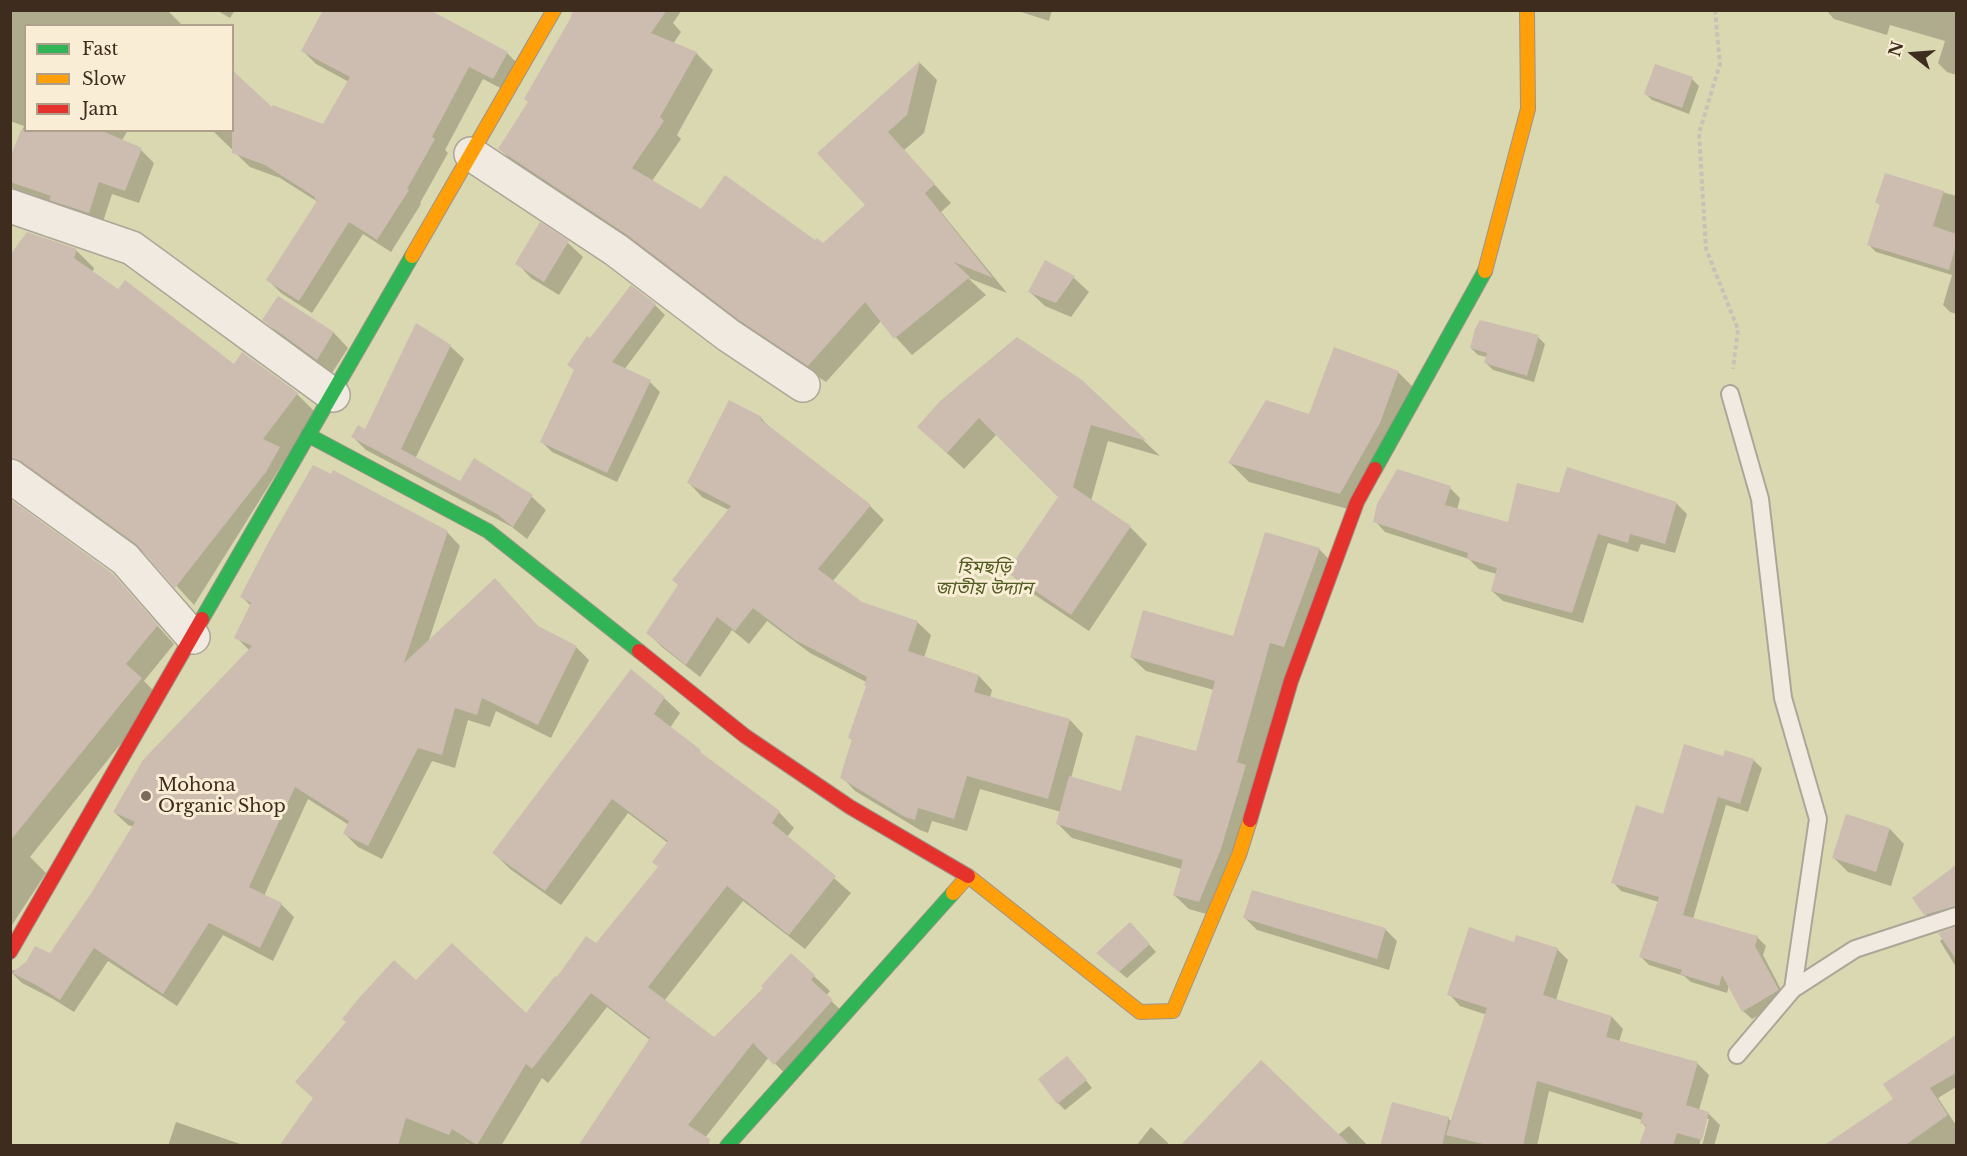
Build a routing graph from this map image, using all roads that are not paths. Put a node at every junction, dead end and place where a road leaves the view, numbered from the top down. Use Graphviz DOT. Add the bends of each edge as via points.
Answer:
graph roads {
  1 [pos="554,10"];
  2 [pos="1527,10"];
  3 [pos="471,154"];
  4 [pos="10,206"];
  5 [pos="803,385"];
  6 [pos="1730,394"];
  7 [pos="333,395"];
  8 [pos="308,435"];
  9 [pos="10,476"];
  10 [pos="193,637"];
  11 [pos="968,876"];
  12 [pos="1956,916"];
  13 [pos="10,952"];
  14 [pos="1793,989"];
  15 [pos="1737,1055"];
  16 [pos="727,1146"];
  1 -- 3 [label="street"];
  2 -- 11 [label="street" via="1528,109 1483,278 1357,502 1290,681 1239,855 1173,1011 1140,1012"];
  3 -- 5 [label="street" via="616,250 728,335"];
  3 -- 7 [label="street"];
  4 -- 7 [label="street" via="132,248"];
  6 -- 14 [label="lane" via="1760,499 1783,698 1818,819"];
  7 -- 8 [label="street"];
  8 -- 10 [label="street"];
  8 -- 11 [label="street" via="488,531 745,736 850,807"];
  9 -- 10 [label="street" via="125,559"];
  10 -- 13 [label="street"];
  11 -- 16 [label="street"];
  12 -- 14 [label="lane" via="1855,949"];
  14 -- 15 [label="lane"];
}
